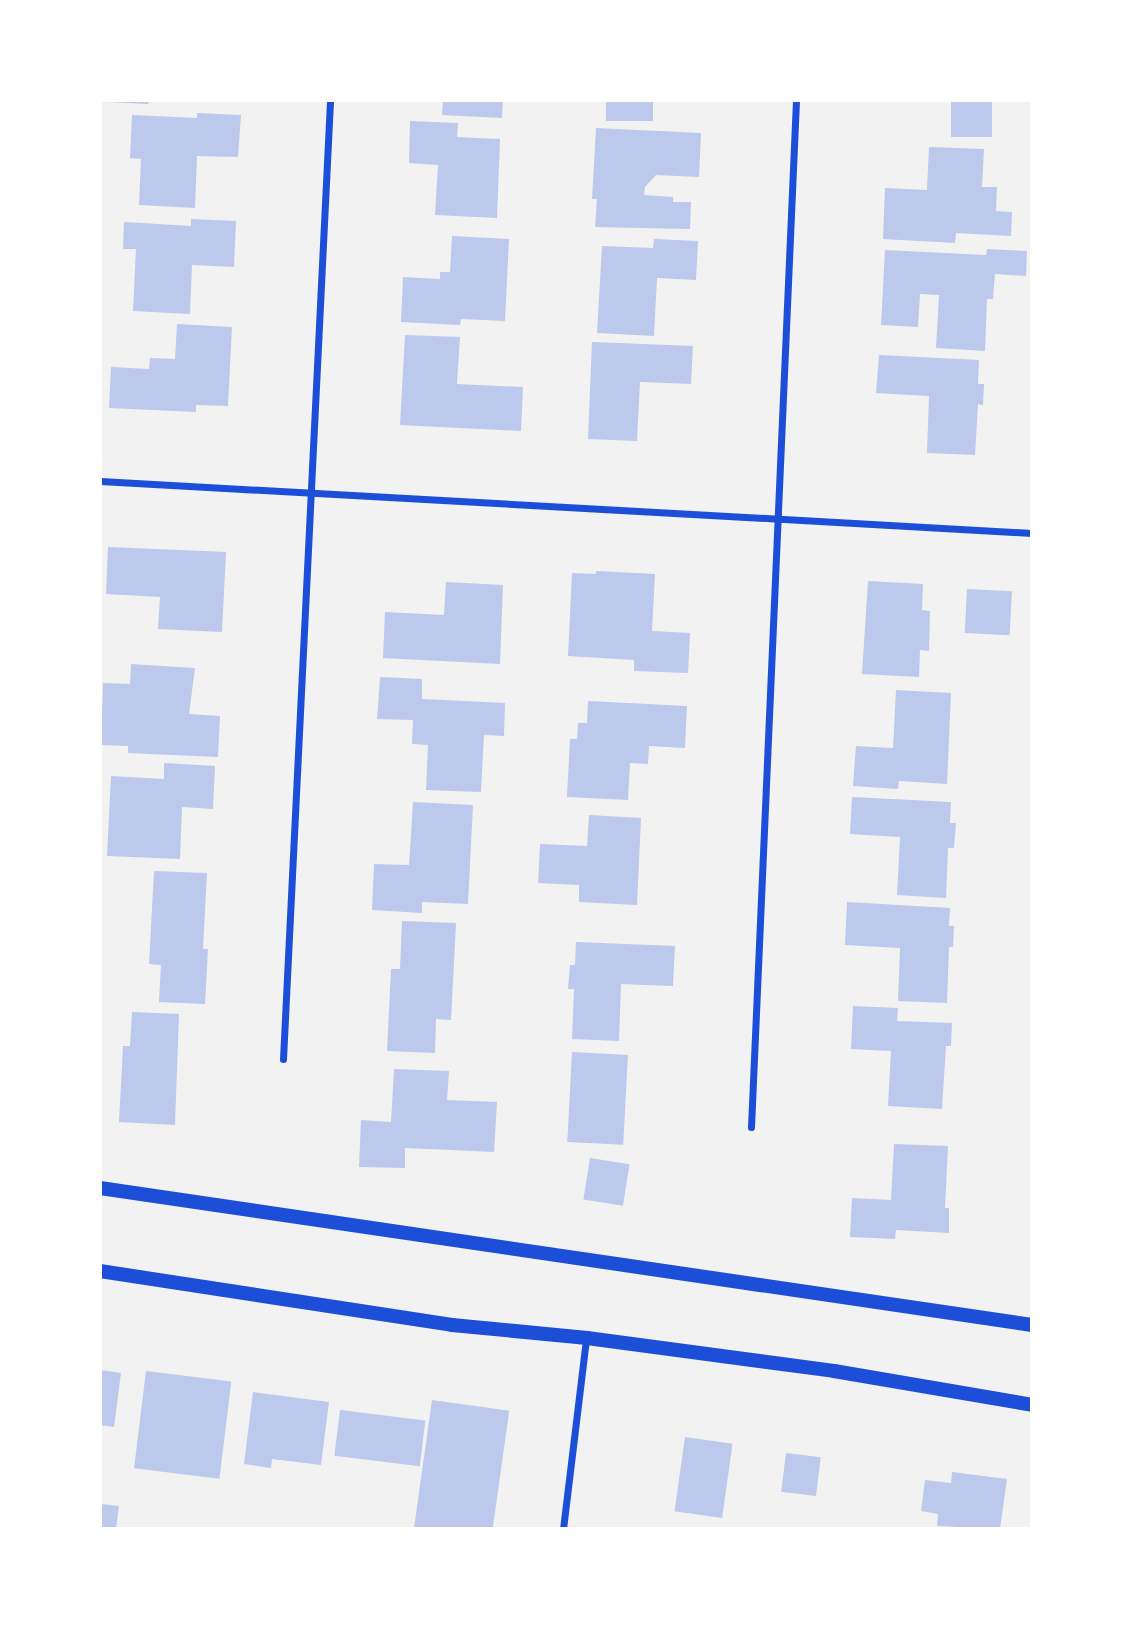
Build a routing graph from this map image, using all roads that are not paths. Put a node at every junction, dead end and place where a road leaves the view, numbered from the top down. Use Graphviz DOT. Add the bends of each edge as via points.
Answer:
graph roads {
  1 [pos="330,100"];
  2 [pos="796,100"];
  3 [pos="100,481"];
  4 [pos="311,493"];
  5 [pos="776,519"];
  6 [pos="1032,533"];
  7 [pos="283,1059"];
  8 [pos="751,1127"];
  9 [pos="100,1188"];
  10 [pos="100,1271"];
  11 [pos="1032,1325"];
  12 [pos="587,1338"];
  13 [pos="1032,1405"];
  14 [pos="563,1529"];
  1 -- 4 [label="street"];
  2 -- 5 [label="street"];
  3 -- 4 [label="street"];
  4 -- 5 [label="street"];
  4 -- 7 [label="street"];
  5 -- 6 [label="street"];
  5 -- 8 [label="street"];
  9 -- 11 [label="main road"];
  10 -- 12 [label="main road" via="452,1325"];
  12 -- 13 [label="main road" via="834,1371"];
  12 -- 14 [label="street"];
}
